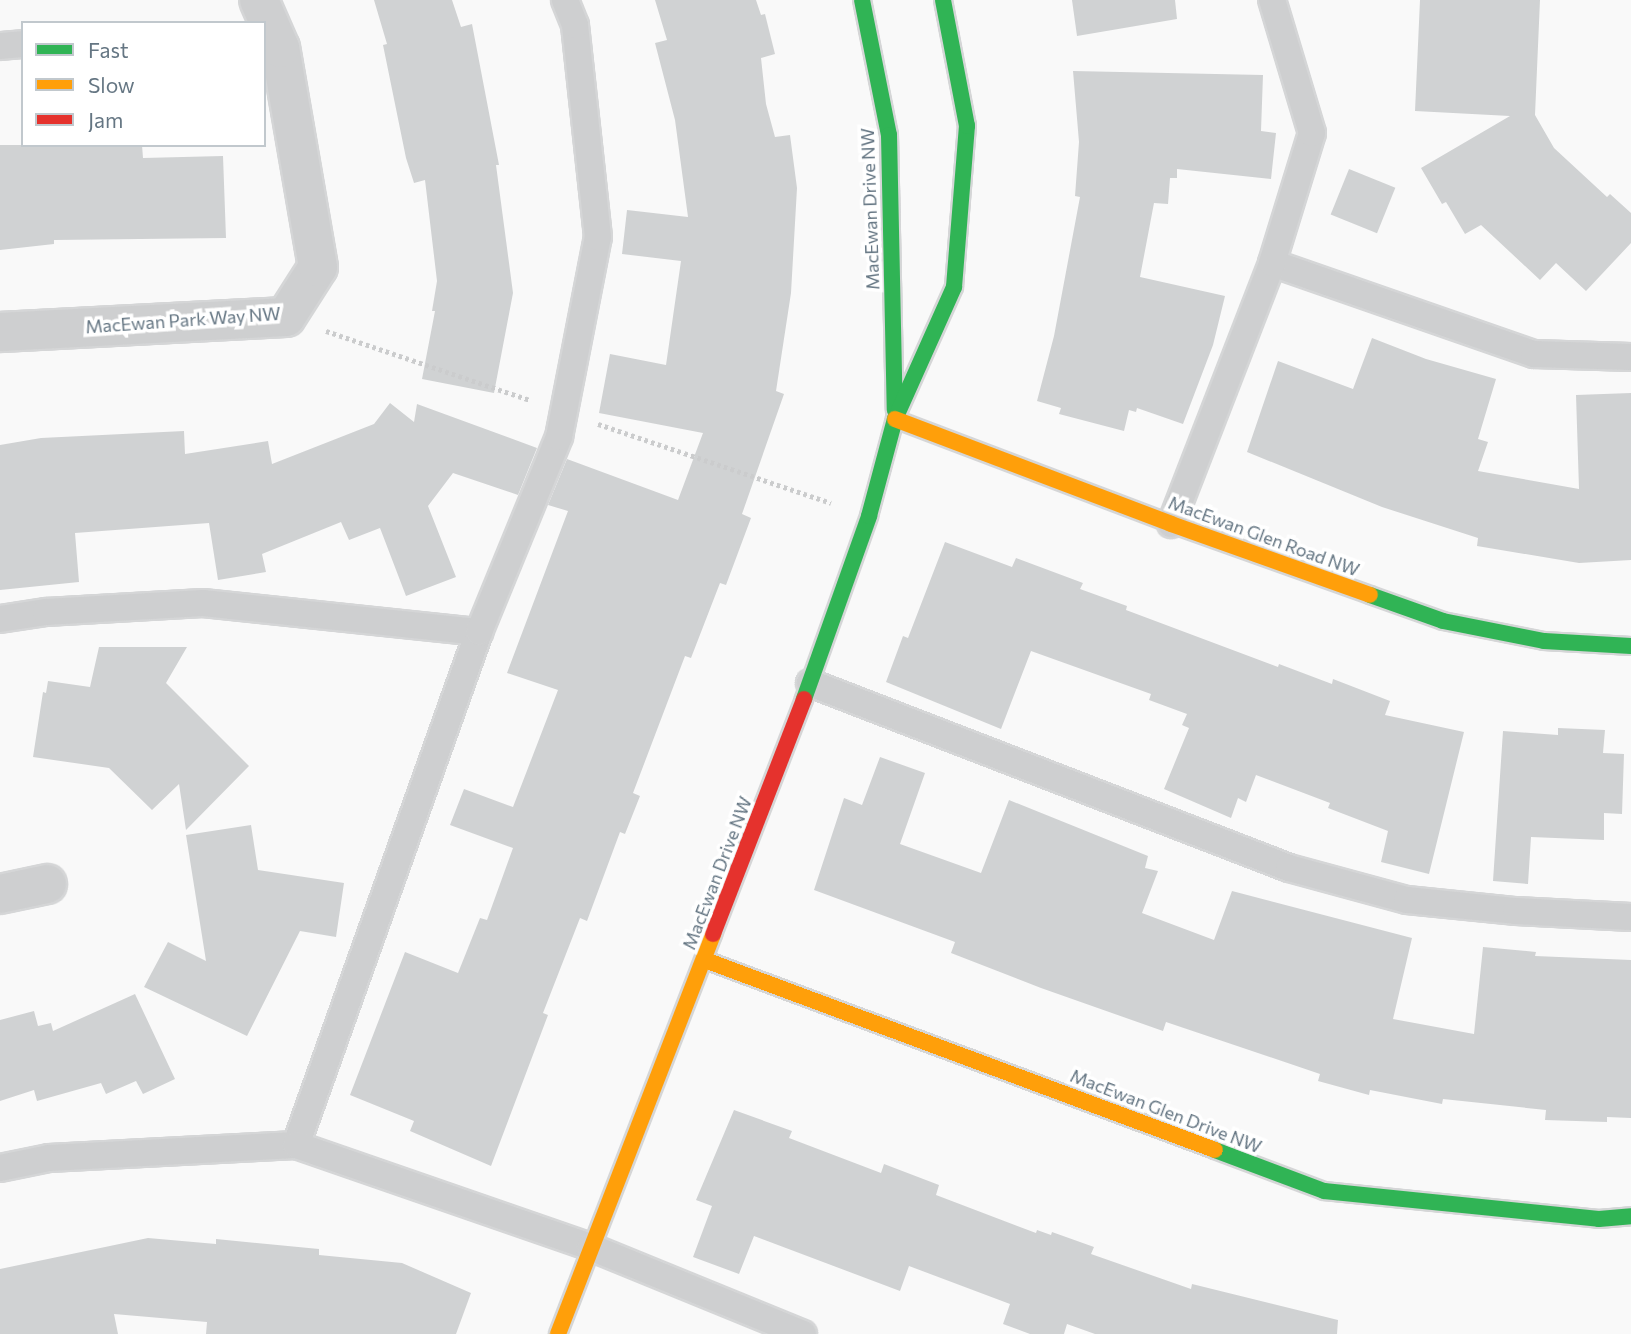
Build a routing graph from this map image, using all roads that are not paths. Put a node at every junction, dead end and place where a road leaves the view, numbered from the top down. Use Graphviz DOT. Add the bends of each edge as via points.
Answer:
graph roads {
  1 [pos="259,0"];
  2 [pos="565,0"];
  3 [pos="862,0"];
  4 [pos="943,0"];
  5 [pos="1272,0"];
  6 [pos="265,21"];
  7 [pos="266,25"];
  8 [pos="21,44"];
  9 [pos="0,46"];
  10 [pos="272,47"];
  11 [pos="1272,263"];
  12 [pos="0,332"];
  13 [pos="1631,357"];
  14 [pos="895,419"];
  15 [pos="1171,524"];
  16 [pos="0,619"];
  17 [pos="479,632"];
  18 [pos="1631,646"];
  19 [pos="810,683"];
  20 [pos="47,884"];
  21 [pos="0,894"];
  22 [pos="1631,917"];
  23 [pos="705,960"];
  24 [pos="296,1145"];
  25 [pos="0,1168"];
  26 [pos="1631,1216"];
  27 [pos="590,1247"];
  28 [pos="558,1334"];
  29 [pos="803,1334"];
  1 -- 6 [label="street, MacEwan Park Way NW"];
  2 -- 17 [label="lane" via="575,25 598,237 559,437"];
  3 -- 14 [label="street, MacEwan Drive NW" via="889,135"];
  4 -- 14 [label="street, MacEwan Drive NW" via="967,126 954,287"];
  5 -- 11 [label="lane" via="1312,133"];
  7 -- 10 [label="street, MacEwan Park Way NW"];
  8 -- 9 [label="lane"];
  10 -- 12 [label="street, MacEwan Park Way NW" via="318,267 286,317"];
  11 -- 13 [label="lane" via="1534,354"];
  11 -- 15 [label="lane"];
  14 -- 15 [label="street, MacEwan Glen Road NW"];
  14 -- 19 [label="street, MacEwan Drive NW" via="869,516"];
  15 -- 18 [label="street, MacEwan Glen Road NW" via="1443,621 1544,642"];
  16 -- 17 [label="lane" via="203,603"];
  17 -- 24 [label="lane"];
  19 -- 22 [label="lane" via="1289,868 1407,900"];
  19 -- 23 [label="street, MacEwan Drive NW"];
  20 -- 21 [label="street"];
  23 -- 26 [label="street, MacEwan Glen Drive NW" via="1324,1191 1599,1219"];
  23 -- 27 [label="street, MacEwan Drive NW"];
  24 -- 25 [label="lane" via="49,1158"];
  24 -- 27 [label="lane"];
  27 -- 28 [label="street, MacEwan Drive NW"];
  27 -- 29 [label="lane"];
}
